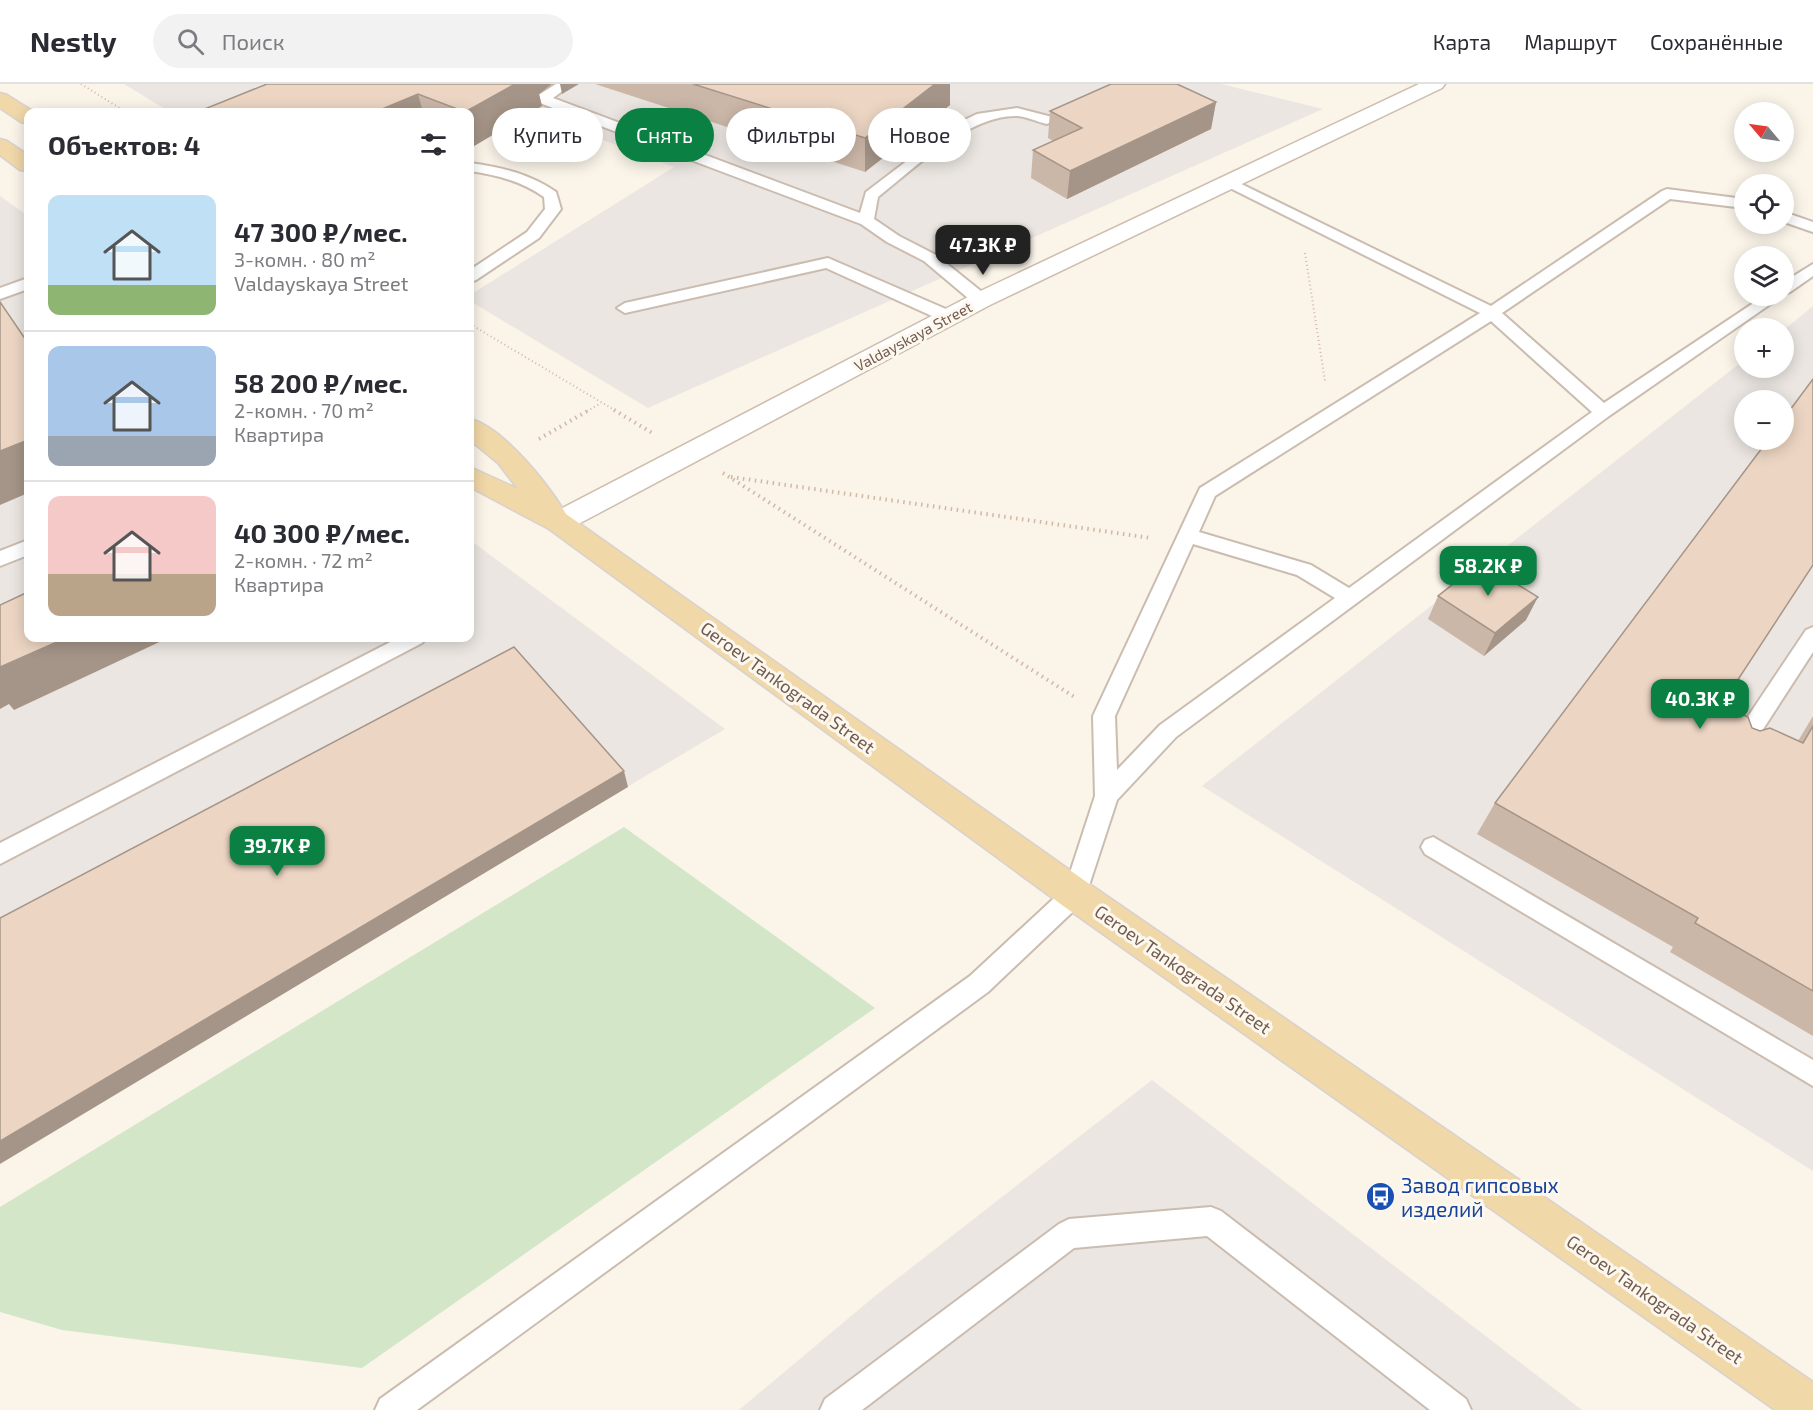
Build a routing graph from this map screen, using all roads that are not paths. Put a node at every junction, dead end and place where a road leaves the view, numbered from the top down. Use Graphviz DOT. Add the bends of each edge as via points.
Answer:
graph roads {
  1 [pos="565,84"];
  2 [pos="1435,84"];
  3 [pos="0,99"];
  4 [pos="24,115"];
  5 [pos="1047,120"];
  6 [pos="0,145"];
  7 [pos="24,162"];
  8 [pos="474,167"];
  9 [pos="1227,181"];
  10 [pos="1734,202"];
  11 [pos="1794,220"];
  12 [pos="866,221"];
  13 [pos="1813,227"];
  14 [pos="1813,269"];
  15 [pos="474,274"];
  16 [pos="1794,282"];
  17 [pos="24,285"];
  18 [pos="0,294"];
  19 [pos="981,300"];
  20 [pos="1759,306"];
  21 [pos="625,308"];
  22 [pos="1492,313"];
  23 [pos="949,317"];
  24 [pos="1604,412"];
  25 [pos="474,430"];
  26 [pos="474,478"];
  27 [pos="559,522"];
  28 [pos="1186,539"];
  29 [pos="24,549"];
  30 [pos="0,559"];
  31 [pos="1348,597"];
  32 [pos="1813,635"];
  33 [pos="407,642"];
  34 [pos="1737,751"];
  35 [pos="1107,796"];
  36 [pos="1433,848"];
  37 [pos="0,854"];
  38 [pos="1075,894"];
  39 [pos="1813,1074"];
  40 [pos="1813,1409"];
  41 [pos="391,1410"];
  42 [pos="836,1410"];
  43 [pos="1455,1410"];
  1 -- 12 [label="lane" via="542,99"];
  2 -- 9 [label="street, Valdayskaya Street"];
  3 -- 4 [label="main road"];
  5 -- 12 [label="lane" via="1017,112 982,117 959,128 871,195"];
  6 -- 7 [label="main road"];
  8 -- 15 [label="lane" via="505,171 534,182 551,195 553,209 533,235"];
  9 -- 19 [label="street, Valdayskaya Street"];
  9 -- 22 [label="lane"];
  10 -- 22 [label="lane" via="1667,194"];
  11 -- 13 [label="lane"];
  12 -- 19 [label="lane" via="930,258"];
  14 -- 16 [label="lane"];
  17 -- 18 [label="lane"];
  19 -- 23 [label="street, Valdayskaya Street"];
  20 -- 24 [label="lane"];
  21 -- 23 [label="lane" via="828,262"];
  22 -- 24 [label="lane"];
  22 -- 28 [label="lane" via="1207,492"];
  23 -- 27 [label="street, Valdayskaya Street"];
  24 -- 31 [label="lane"];
  25 -- 27 [label="main road, Geroev Tankograda Street" via="508,457"];
  26 -- 27 [label="main road, Geroev Tankograda Street"];
  27 -- 38 [label="main road, Geroev Tankograda Street"];
  28 -- 31 [label="lane" via="1304,570"];
  28 -- 35 [label="lane" via="1104,716"];
  29 -- 30 [label="lane"];
  31 -- 35 [label="lane" via="1168,731"];
  32 -- 34 [label="lane"];
  33 -- 37 [label="lane"];
  35 -- 38 [label="lane"];
  36 -- 39 [label="lane"];
  38 -- 40 [label="main road, Geroev Tankograda Street"];
  38 -- 41 [label="lane" via="979,984"];
  42 -- 43 [label="lane" via="1069,1233 1211,1221"];
}
